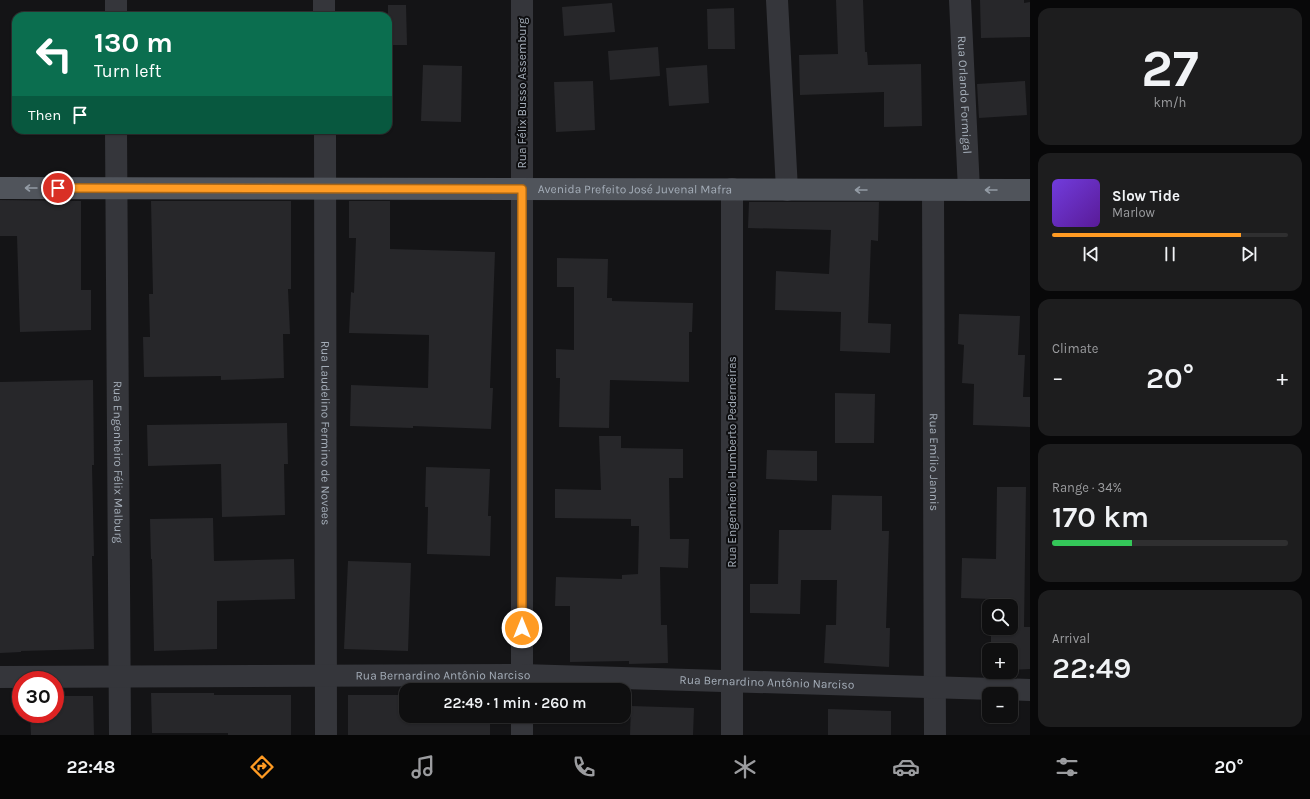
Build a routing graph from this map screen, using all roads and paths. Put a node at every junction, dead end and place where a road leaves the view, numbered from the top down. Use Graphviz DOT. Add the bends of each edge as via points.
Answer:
graph roads {
  1 [pos="116,0"];
  2 [pos="324,0"];
  3 [pos="522,0"];
  4 [pos="777,0"];
  5 [pos="960,0"];
  6 [pos="116,12"];
  7 [pos="324,12"];
  8 [pos="116,134"];
  9 [pos="325,134"];
  10 [pos="0,188"];
  11 [pos="117,188"];
  12 [pos="325,188"];
  13 [pos="522,189"];
  14 [pos="732,189"];
  15 [pos="787,190"];
  16 [pos="933,190"];
  17 [pos="969,190"];
  18 [pos="1030,190"];
  19 [pos="120,676"];
  20 [pos="326,676"];
  21 [pos="0,677"];
  22 [pos="732,681"];
  23 [pos="522,683"];
  24 [pos="935,687"];
  25 [pos="1030,690"];
  26 [pos="522,723"];
  27 [pos="120,735"];
  28 [pos="326,735"];
  29 [pos="522,735"];
  30 [pos="732,735"];
  31 [pos="935,735"];
  1 -- 6 [label="street"];
  2 -- 7 [label="street"];
  3 -- 13 [label="street, Rua Félix Busso Assemburg"];
  4 -- 15 [label="street"];
  5 -- 17 [label="street, Rua Orlando Formigal"];
  8 -- 11 [label="street, Rua Engenheiro Félix Malburg"];
  9 -- 12 [label="street, Rua Laudelino Fermino de Novaes"];
  11 -- 10 [label="main road, Avenida Prefeito José Juvenal Mafra, one-way"];
  11 -- 12 [label="main road, Avenida Prefeito José Juvenal Mafra"];
  11 -- 19 [label="street, Rua Engenheiro Félix Malburg"];
  12 -- 13 [label="main road, Avenida Prefeito José Juvenal Mafra"];
  12 -- 20 [label="street, Rua Laudelino Fermino de Novaes"];
  13 -- 14 [label="main road, Avenida Prefeito José Juvenal Mafra"];
  13 -- 23 [label="street, Rua Félix Busso Assemburg"];
  14 -- 15 [label="main road, Avenida Prefeito José Juvenal Mafra"];
  14 -- 22 [label="street, Rua Engenheiro Humberto Pederneiras"];
  16 -- 15 [label="main road, Avenida Prefeito José Juvenal Mafra, one-way"];
  16 -- 17 [label="main road, Avenida Prefeito José Juvenal Mafra"];
  16 -- 24 [label="street, Rua Emílio Jannis"];
  18 -- 17 [label="main road, Avenida Prefeito José Juvenal Mafra, one-way"];
  19 -- 20 [label="street, Rua Bernardino Antônio Narciso"];
  19 -- 21 [label="street, Rua Bernardino Antônio Narciso"];
  19 -- 27 [label="street, Rua Engenheiro Félix Malburg"];
  20 -- 23 [label="street, Rua Bernardino Antônio Narciso"];
  20 -- 28 [label="street, Rua Laudelino Fermino de Novaes"];
  22 -- 23 [label="street, Rua Bernardino Antônio Narciso"];
  22 -- 24 [label="street, Rua Bernardino Antônio Narciso"];
  22 -- 30 [label="street, Rua Engenheiro Humberto Pederneiras"];
  24 -- 25 [label="street, Rua Bernardino Antônio Narciso"];
  24 -- 31 [label="street, Rua Emílio Jannis"];
  26 -- 29 [label="street"];
}
